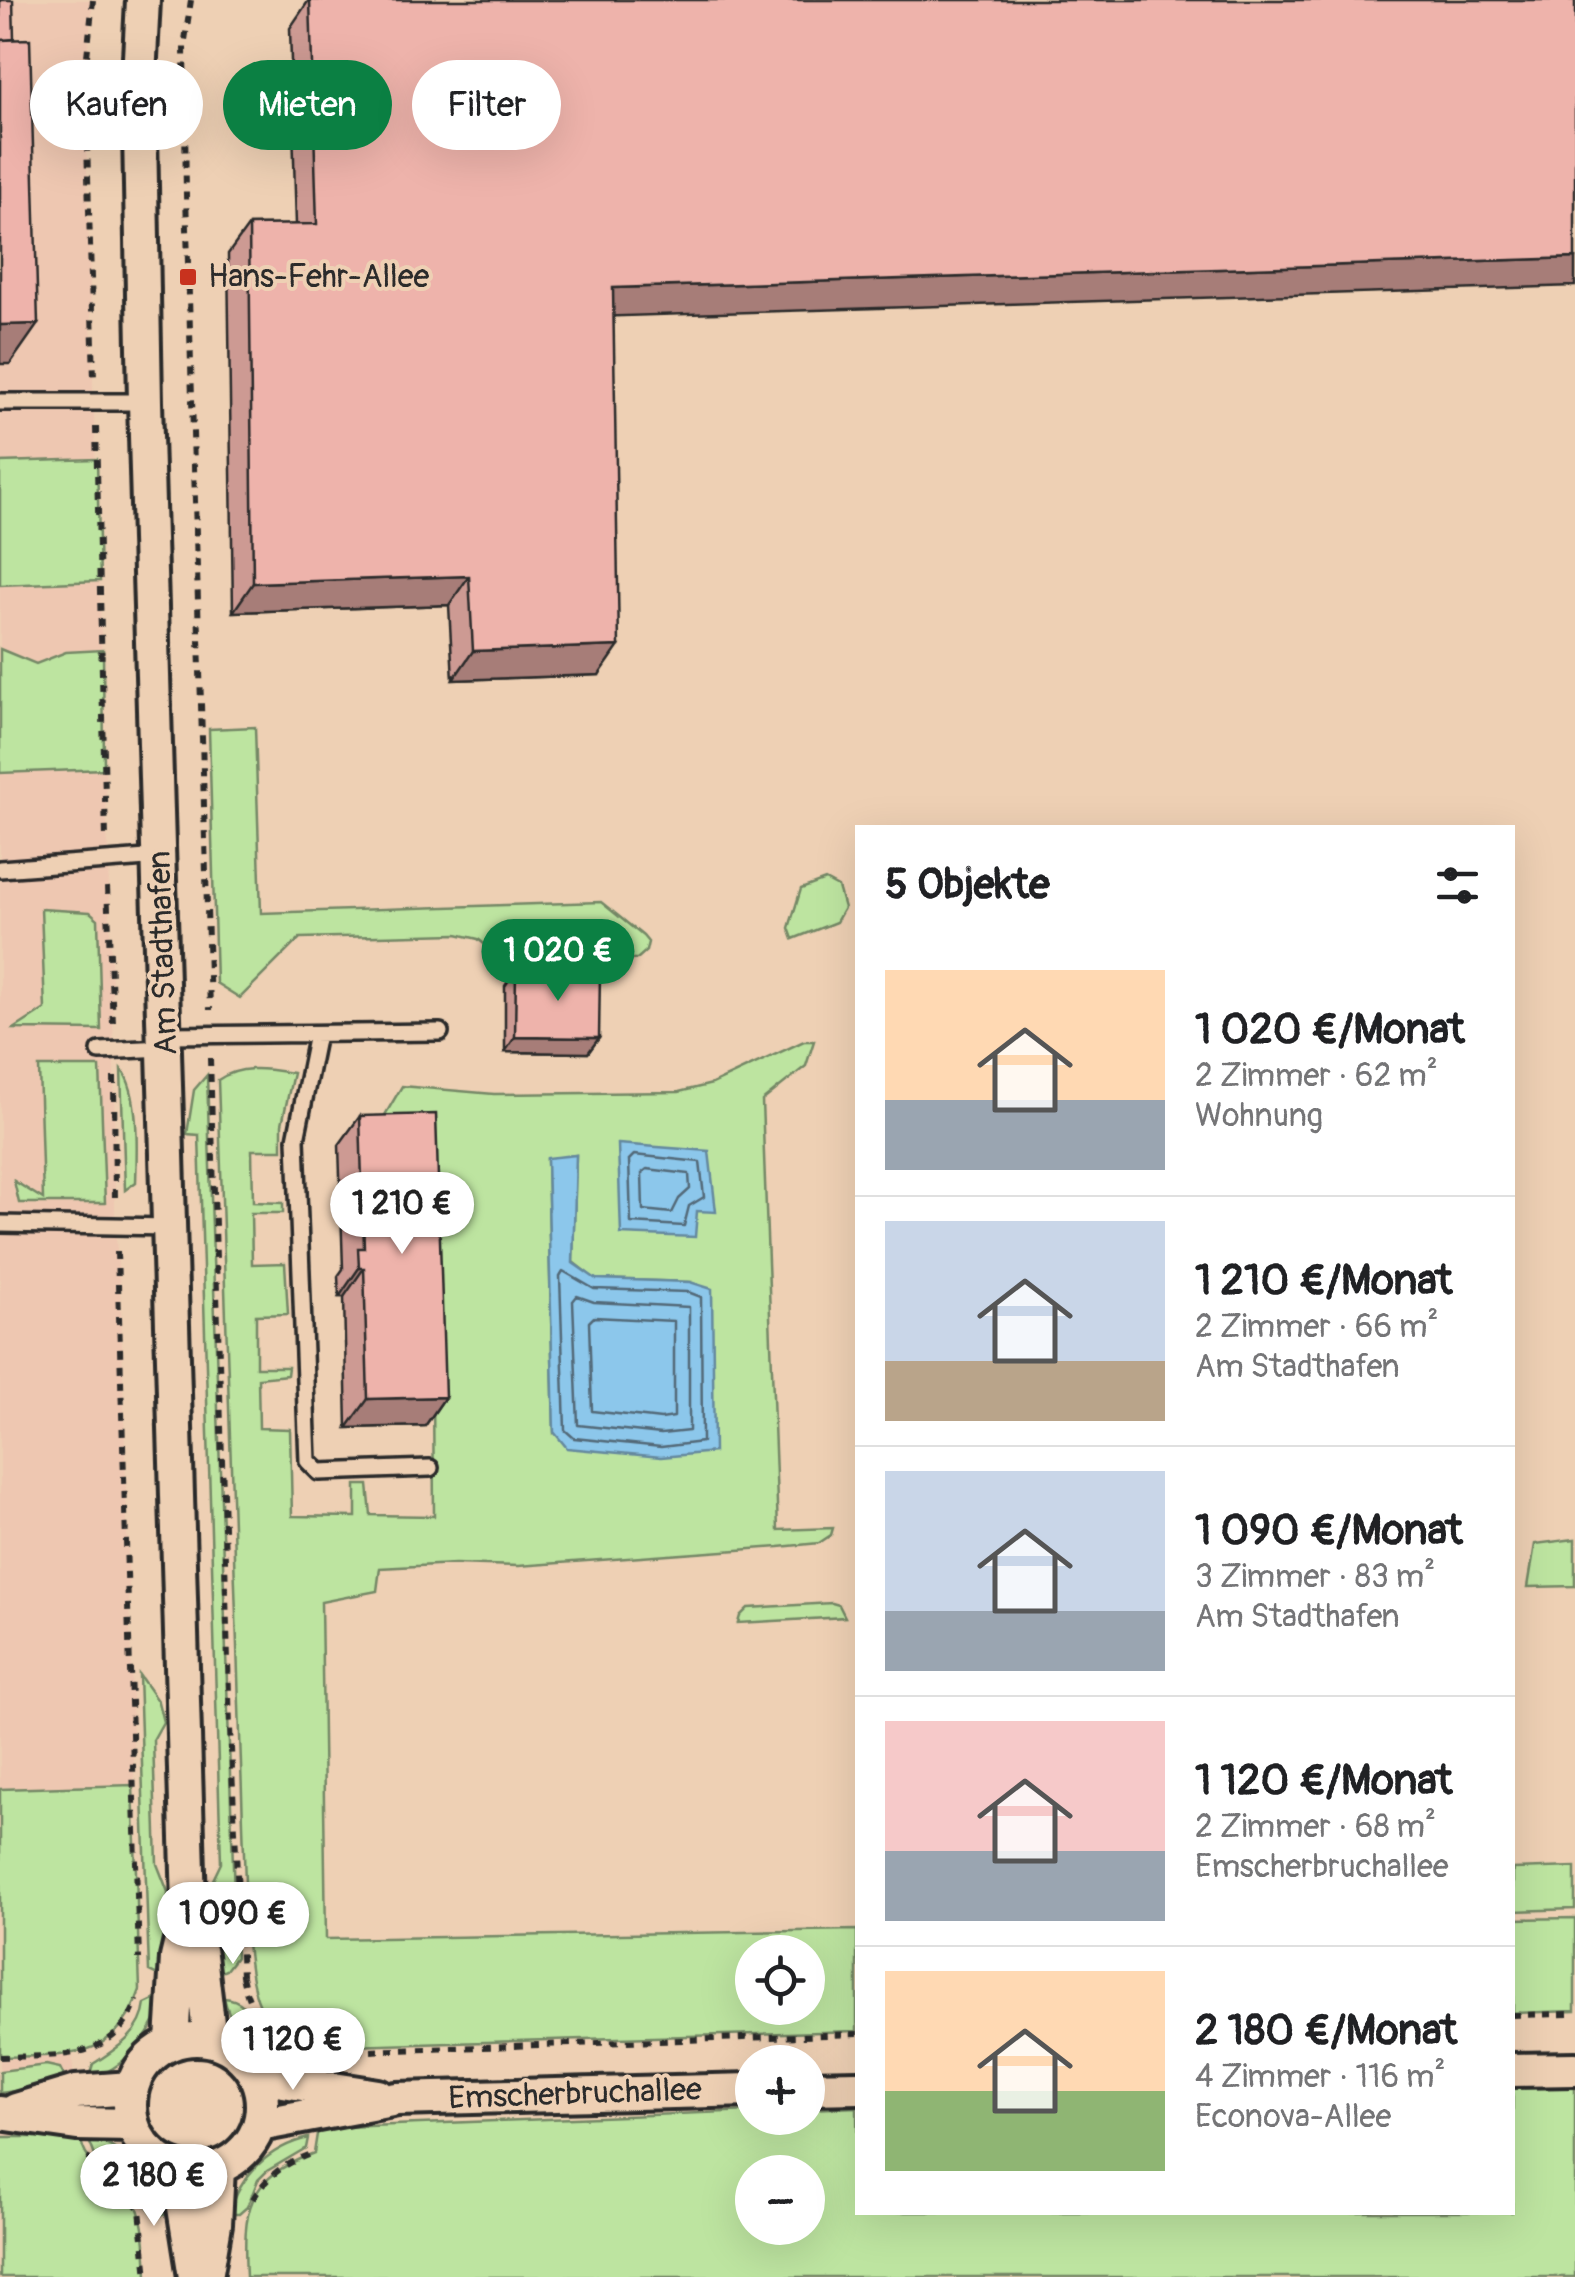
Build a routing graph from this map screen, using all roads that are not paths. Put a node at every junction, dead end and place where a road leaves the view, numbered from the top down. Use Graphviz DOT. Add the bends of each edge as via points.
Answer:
graph roads {
  1 [pos="144,0"];
  2 [pos="0,402"];
  3 [pos="144,402"];
  4 [pos="160,858"];
  5 [pos="0,868"];
  6 [pos="440,1032"];
  7 [pos="317,1034"];
  8 [pos="165,1042"];
  9 [pos="107,1051"];
  10 [pos="0,1224"];
  11 [pos="170,1226"];
  12 [pos="430,1468"];
  13 [pos="189,1906"];
  14 [pos="210,2040"];
  15 [pos="172,2042"];
  16 [pos="1575,2069"];
  17 [pos="1515,2070"];
  18 [pos="258,2077"];
  19 [pos="855,2087"];
  20 [pos="131,2088"];
  21 [pos="825,2088"];
  22 [pos="735,2090"];
  23 [pos="397,2099"];
  24 [pos="3,2113"];
  25 [pos="132,2125"];
  26 [pos="260,2125"];
  27 [pos="218,2168"];
  28 [pos="178,2169"];
  29 [pos="195,2277"];
  30 [pos="206,2277"];
  1 -- 3 [label="street, Am Stadthafen"];
  2 -- 3 [label="lane"];
  3 -- 4 [label="street, Am Stadthafen"];
  4 -- 5 [label="lane"];
  4 -- 8 [label="street, Am Stadthafen"];
  6 -- 7 [label="lane"];
  7 -- 8 [label="lane" via="210,1034"];
  7 -- 12 [label="lane" via="296,1139 308,1461 319,1472"];
  8 -- 9 [label="lane"];
  8 -- 11 [label="street, Am Stadthafen"];
  10 -- 11 [label="lane"];
  11 -- 13 [label="street, Am Stadthafen"];
  13 -- 14 [label="street, Am Stadthafen"];
  13 -- 15 [label="street, Am Stadthafen" via="177,1958"];
  14 -- 15 [label="street"];
  14 -- 18 [label="street" via="232,2048"];
  15 -- 20 [label="street" via="153,2053"];
  16 -- 17 [label="street"];
  18 -- 23 [label="street, Emscherbruchallee"];
  18 -- 26 [label="street"];
  19 -- 21 [label="street"];
  20 -- 24 [label="street" via="76,2092"];
  20 -- 25 [label="street"];
  22 -- 23 [label="street, Emscherbruchallee"];
  23 -- 26 [label="street, Emscherbruchallee"];
  24 -- 25 [label="street"];
  25 -- 28 [label="street" via="144,2147"];
  26 -- 27 [label="street" via="236,2158"];
  27 -- 28 [label="street"];
  27 -- 30 [label="street"];
  28 -- 29 [label="street"];
}
